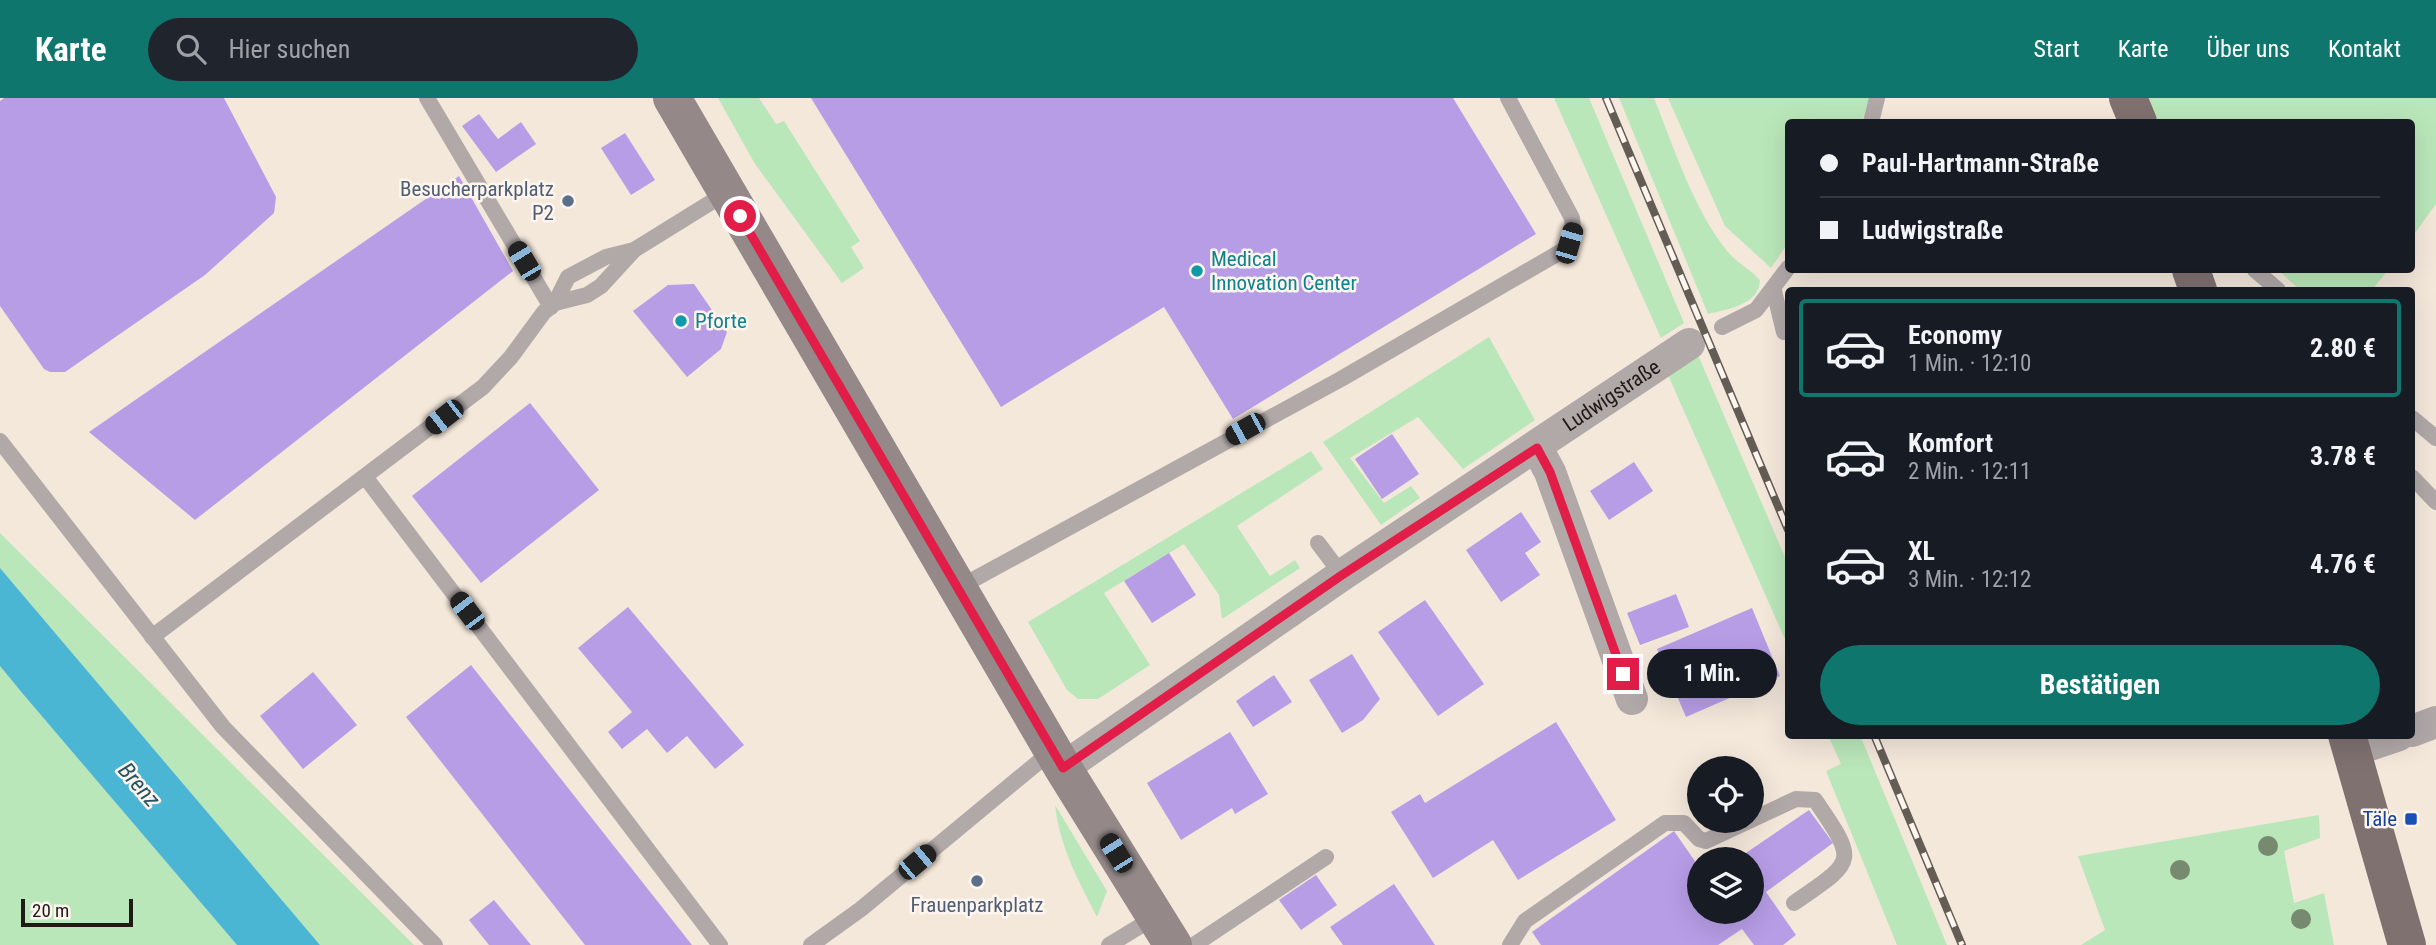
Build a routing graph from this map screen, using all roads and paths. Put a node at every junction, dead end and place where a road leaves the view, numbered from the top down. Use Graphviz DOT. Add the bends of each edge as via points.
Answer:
graph roads {
  1 [pos="427,98"];
  2 [pos="671,98"];
  3 [pos="1508,98"];
  4 [pos="1877,98"];
  5 [pos="2128,98"];
  6 [pos="1872,119"];
  7 [pos="2137,119"];
  8 [pos="726,192"];
  9 [pos="634,250"];
  10 [pos="1785,273"];
  11 [pos="2258,273"];
  12 [pos="2274,287"];
  13 [pos="1774,291"];
  14 [pos="553,305"];
  15 [pos="1722,327"];
  16 [pos="1785,332"];
  17 [pos="1689,344"];
  18 [pos="2415,420"];
  19 [pos="2436,438"];
  20 [pos="0,441"];
  21 [pos="1537,448"];
  22 [pos="366,478"];
  23 [pos="2415,480"];
  24 [pos="2436,502"];
  25 [pos="1318,543"];
  26 [pos="1342,575"];
  27 [pos="958,588"];
  28 [pos="152,637"];
  29 [pos="1632,699"];
  30 [pos="2436,722"];
  31 [pos="2415,730"];
  32 [pos="2374,739"];
  33 [pos="2349,743"];
  34 [pos="1058,759"];
  35 [pos="1326,856"];
  36 [pos="1794,903"];
  37 [pos="1164,931"];
  38 [pos="435,945"];
  39 [pos="720,945"];
  40 [pos="811,945"];
  41 [pos="1109,945"];
  42 [pos="1194,945"];
  43 [pos="1510,945"];
  44 [pos="2407,945"];
  1 -- 14 [label="lane"];
  2 -- 8 [label="main road"];
  3 -- 27 [label="lane" via="1572,218 1569,243 1562,251"];
  4 -- 6 [label="lane"];
  5 -- 7 [label="main road"];
  8 -- 9 [label="lane"];
  8 -- 27 [label="main road"];
  9 -- 14 [label="lane" via="601,286"];
  9 -- 14 [label="lane" via="606,257 568,277"];
  10 -- 13 [label="lane"];
  11 -- 12 [label="lane"];
  13 -- 15 [label="lane" via="1756,310"];
  13 -- 16 [label="lane"];
  14 -- 22 [label="lane" via="533,322 511,357 483,387"];
  17 -- 21 [label="street, Ludwigstraße"];
  18 -- 19 [label="lane"];
  20 -- 28 [label="lane"];
  21 -- 26 [label="street, Ludwigstraße"];
  21 -- 29 [label="street" via="1550,472"];
  22 -- 28 [label="lane"];
  22 -- 39 [label="lane"];
  23 -- 24 [label="lane"];
  25 -- 26 [label="lane"];
  26 -- 34 [label="street, Ludwigstraße"];
  27 -- 34 [label="main road"];
  28 -- 38 [label="lane" via="223,727"];
  30 -- 31 [label="street"];
  32 -- 33 [label="street"];
  33 -- 44 [label="main road"];
  34 -- 37 [label="main road"];
  34 -- 40 [label="lane"];
  35 -- 42 [label="lane"];
  36 -- 43 [label="lane" via="1835,874 1845,853 1844,841 1815,800 1806,797 1706,841 1684,823 1665,823 1525,921"];
  37 -- 41 [label="lane"];
}
